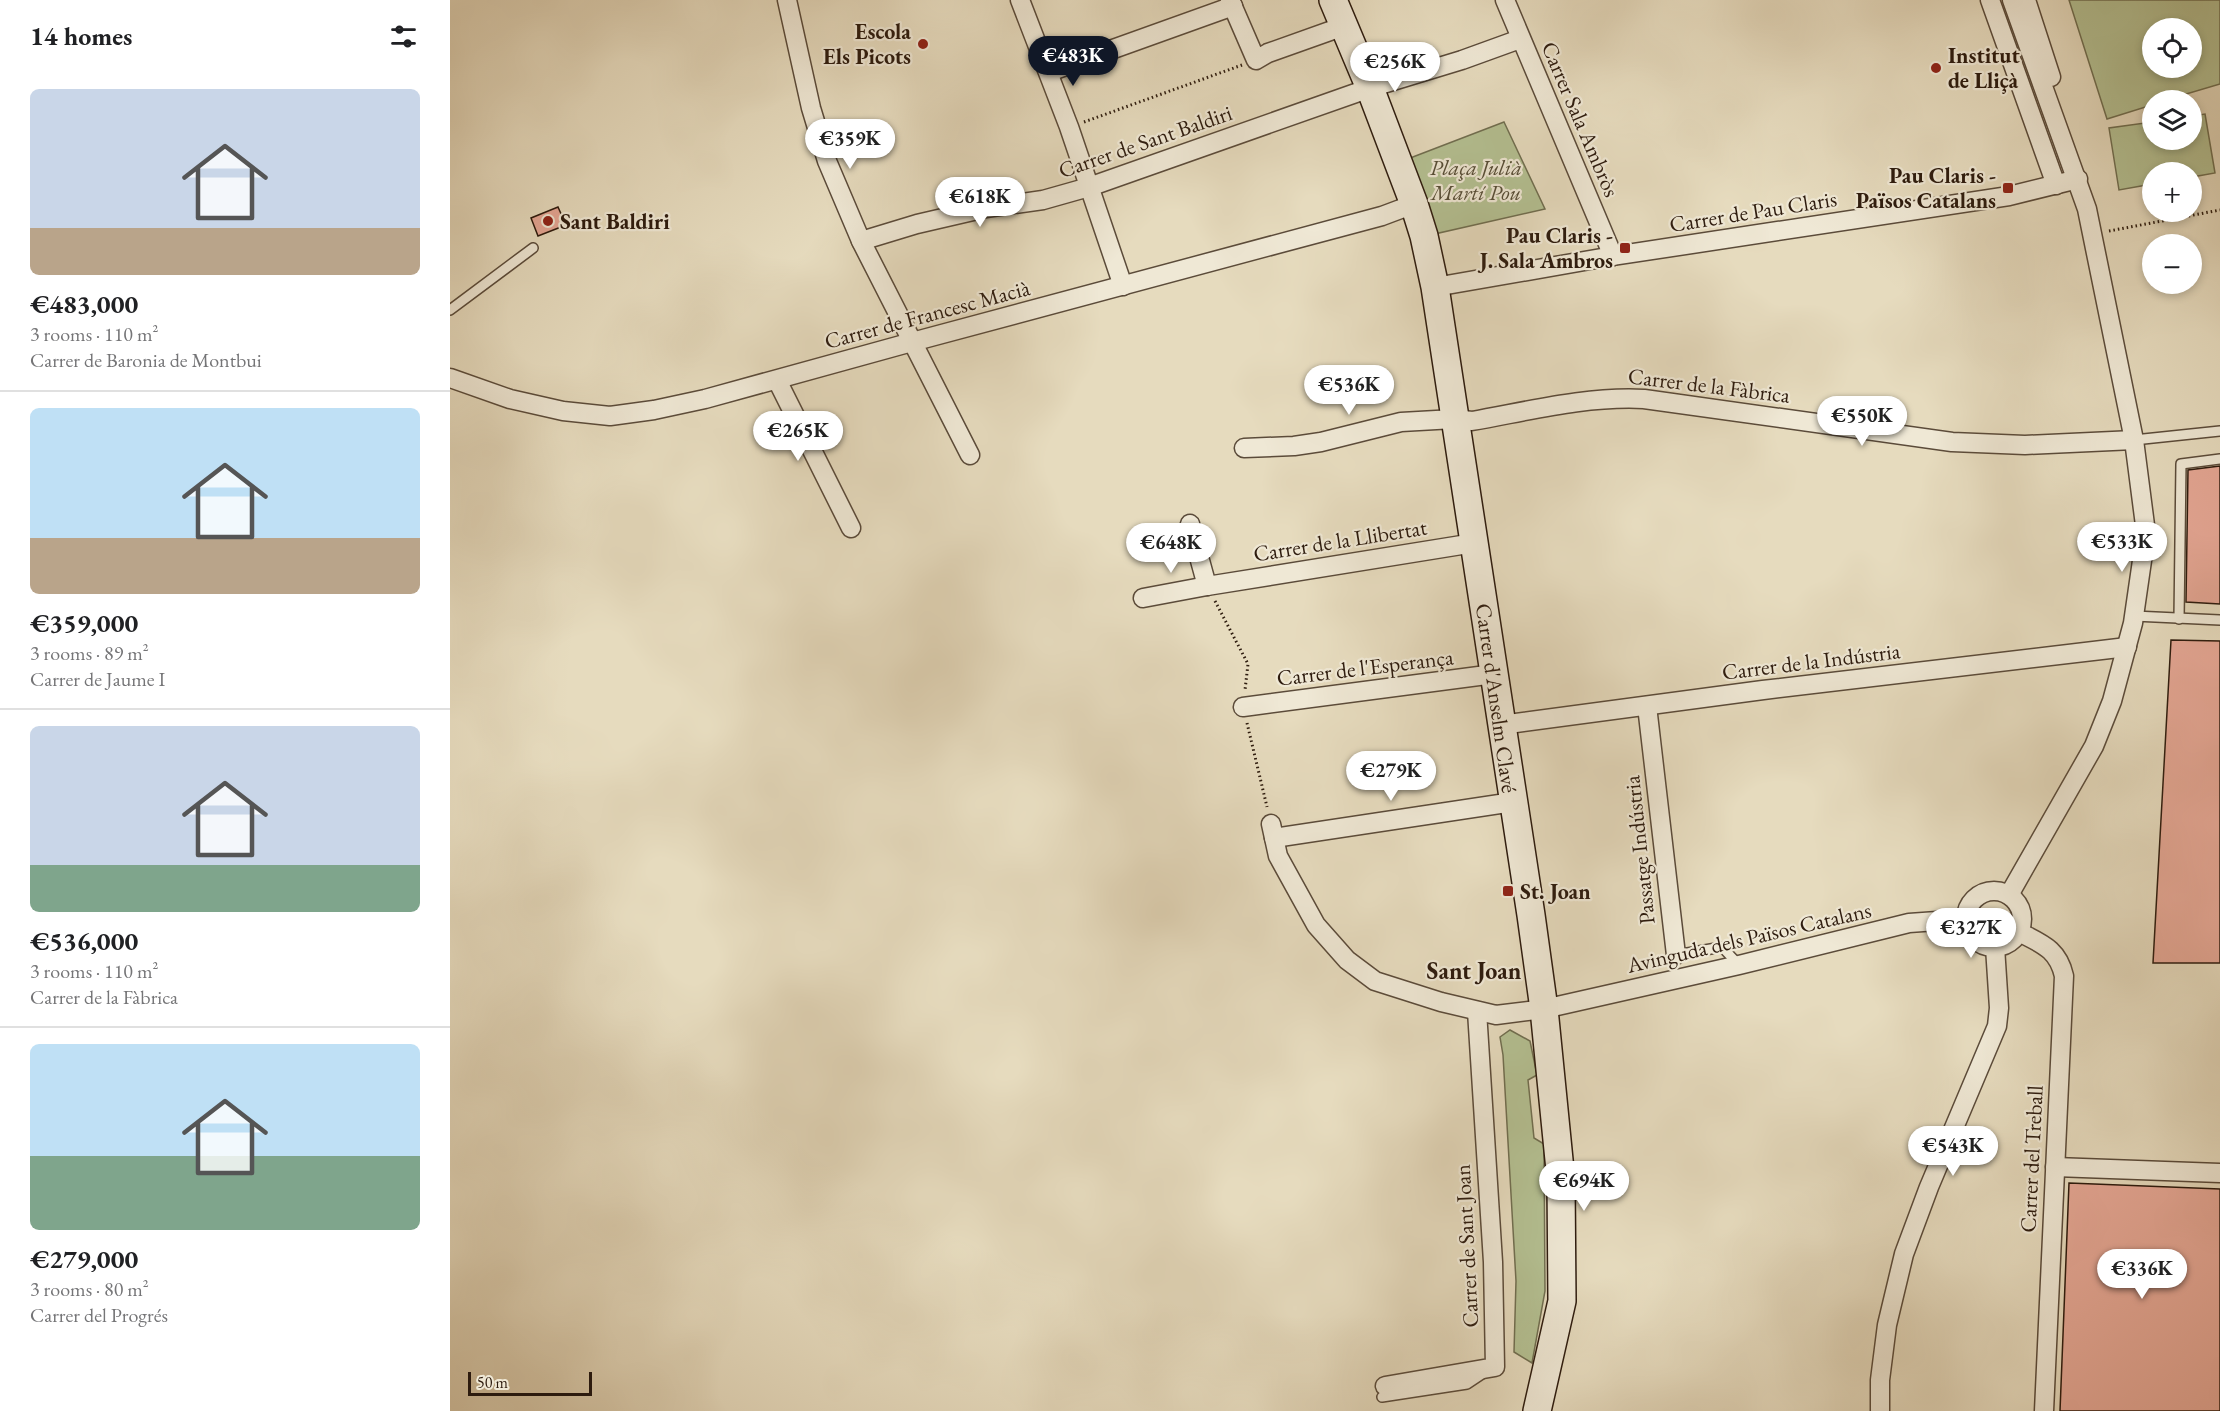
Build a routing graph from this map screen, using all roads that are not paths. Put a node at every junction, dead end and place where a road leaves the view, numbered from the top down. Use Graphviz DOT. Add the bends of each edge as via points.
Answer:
graph roads {
  1 [pos="787,0"];
  2 [pos="1020,0"];
  3 [pos="1333,0"];
  4 [pos="1505,0"];
  5 [pos="1990,0"];
  6 [pos="2012,0"];
  7 [pos="2026,0"];
  8 [pos="1232,3"];
  9 [pos="1344,26"];
  10 [pos="1520,39"];
  11 [pos="1048,72"];
  12 [pos="1370,88"];
  13 [pos="2078,179"];
  14 [pos="2056,185"];
  15 [pos="1089,187"];
  16 [pos="1414,204"];
  17 [pos="861,241"];
  18 [pos="533,248"];
  19 [pos="1613,256"];
  20 [pos="1123,286"];
  21 [pos="1435,287"];
  22 [pos="450,310"];
  23 [pos="912,342"];
  24 [pos="450,378"];
  25 [pos="777,380"];
  26 [pos="1454,419"];
  27 [pos="2220,431"];
  28 [pos="2134,440"];
  29 [pos="1244,448"];
  30 [pos="970,455"];
  31 [pos="2220,459"];
  32 [pos="1190,524"];
  33 [pos="851,528"];
  34 [pos="1474,543"];
  35 [pos="1207,586"];
  36 [pos="1143,598"];
  37 [pos="2134,616"];
  38 [pos="2179,619"];
  39 [pos="2220,620"];
  40 [pos="2127,647"];
  41 [pos="1494,674"];
  42 [pos="1647,706"];
  43 [pos="1243,707"];
  44 [pos="1501,725"];
  45 [pos="1513,802"];
  46 [pos="2009,895"];
  47 [pos="1965,919"];
  48 [pos="2019,932"];
  49 [pos="1995,947"];
  50 [pos="1676,955"];
  51 [pos="1739,965"];
  52 [pos="1544,1009"];
  53 [pos="1477,1011"];
  54 [pos="2055,1167"];
  55 [pos="2220,1173"];
  56 [pos="1383,1392"];
  57 [pos="1538,1411"];
  58 [pos="1880,1411"];
  59 [pos="2044,1411"];
  1 -- 17 [label="street" via="827,161"];
  2 -- 11 [label="street"];
  3 -- 9 [label="street, Carrer d'Anselm Clavé"];
  4 -- 10 [label="street, Carrer Sala Ambròs"];
  5 -- 14 [label="street"];
  6 -- 13 [label="street"];
  7 -- 13 [label="street" via="2077,157"];
  8 -- 9 [label="street" via="1256,60"];
  8 -- 11 [label="street"];
  9 -- 12 [label="street, Carrer d'Anselm Clavé"];
  10 -- 12 [label="street, Carrer de Sant Baldiri"];
  10 -- 19 [label="street, Carrer Sala Ambròs"];
  11 -- 15 [label="street"];
  12 -- 15 [label="street, Carrer de Sant Baldiri"];
  12 -- 16 [label="street, Carrer d'Anselm Clavé"];
  13 -- 14 [label="street, Carrer de Pau Claris"];
  13 -- 28 [label="street"];
  14 -- 19 [label="street, Carrer de Pau Claris" via="2009,196"];
  15 -- 17 [label="street, Carrer de Sant Baldiri" via="917,224"];
  15 -- 20 [label="street"];
  16 -- 20 [label="street, Carrer de Francesc Macià"];
  16 -- 21 [label="street, Carrer d'Anselm Clavé"];
  17 -- 23 [label="street"];
  18 -- 22 [label="lane"];
  19 -- 21 [label="street, Carrer de Pau Claris"];
  20 -- 23 [label="street, Carrer de Francesc Macià"];
  21 -- 26 [label="street, Carrer d'Anselm Clavé"];
  23 -- 25 [label="street, Carrer de Francesc Macià"];
  23 -- 30 [label="street"];
  24 -- 25 [label="street, Carrer de Francesc Macià" via="510,399 562,411 610,416 695,402"];
  25 -- 33 [label="street"];
  26 -- 28 [label="street, Carrer de la Fàbrica" via="1472,421 1615,398 1952,442 2025,445"];
  26 -- 29 [label="street, Carrer de la Fàbrica" via="1401,422 1294,446"];
  26 -- 34 [label="street, Carrer d'Anselm Clavé"];
  27 -- 28 [label="lane"];
  28 -- 37 [label="street" via="2146,533"];
  31 -- 38 [label="lane" via="2181,464"];
  32 -- 35 [label="street"];
  34 -- 35 [label="street, Carrer de la Llibertat"];
  34 -- 41 [label="street, Carrer d'Anselm Clavé"];
  35 -- 36 [label="street, Carrer de la Llibertat"];
  37 -- 38 [label="lane"];
  37 -- 40 [label="street"];
  38 -- 39 [label="lane"];
  40 -- 42 [label="street, Carrer de la Indústria"];
  40 -- 46 [label="street" via="2094,746"];
  41 -- 43 [label="street, Carrer de l'Esperança"];
  41 -- 44 [label="street, Carrer d'Anselm Clavé"];
  42 -- 44 [label="street, Carrer de la Indústria"];
  42 -- 50 [label="street, Passatge Indústria"];
  44 -- 45 [label="street, Carrer d'Anselm Clavé"];
  45 -- 52 [label="street, Carrer d'Anselm Clavé"];
  45 -- 53 [label="street, Avinguda dels Països Catalans" via="1273,831 1278,856 1316,925 1347,960 1374,981"];
  46 -- 47 [label="street" via="1995,891 1981,895 1970,904"];
  46 -- 48 [label="street" via="2022,913"];
  47 -- 49 [label="street" via="1972,938"];
  47 -- 51 [label="street, Avinguda dels Països Catalans" via="1909,923"];
  48 -- 49 [label="street" via="2013,940"];
  48 -- 54 [label="street, Carrer del Treball" via="2055,953 2064,976"];
  49 -- 58 [label="street" via="2000,1008 1997,1026 1904,1254 1887,1325"];
  50 -- 51 [label="lane, Passatge Indústria" via="1722,947"];
  51 -- 52 [label="street, Avinguda dels Països Catalans"];
  52 -- 53 [label="street, Avinguda dels Països Catalans" via="1496,1015"];
  52 -- 57 [label="street, Carrer d'Anselm Clavé" via="1561,1180 1562,1301"];
  53 -- 56 [label="street, Carrer de Sant Joan" via="1493,1262 1495,1367"];
  54 -- 55 [label="street"];
  54 -- 59 [label="street, Carrer del Treball"];
}
